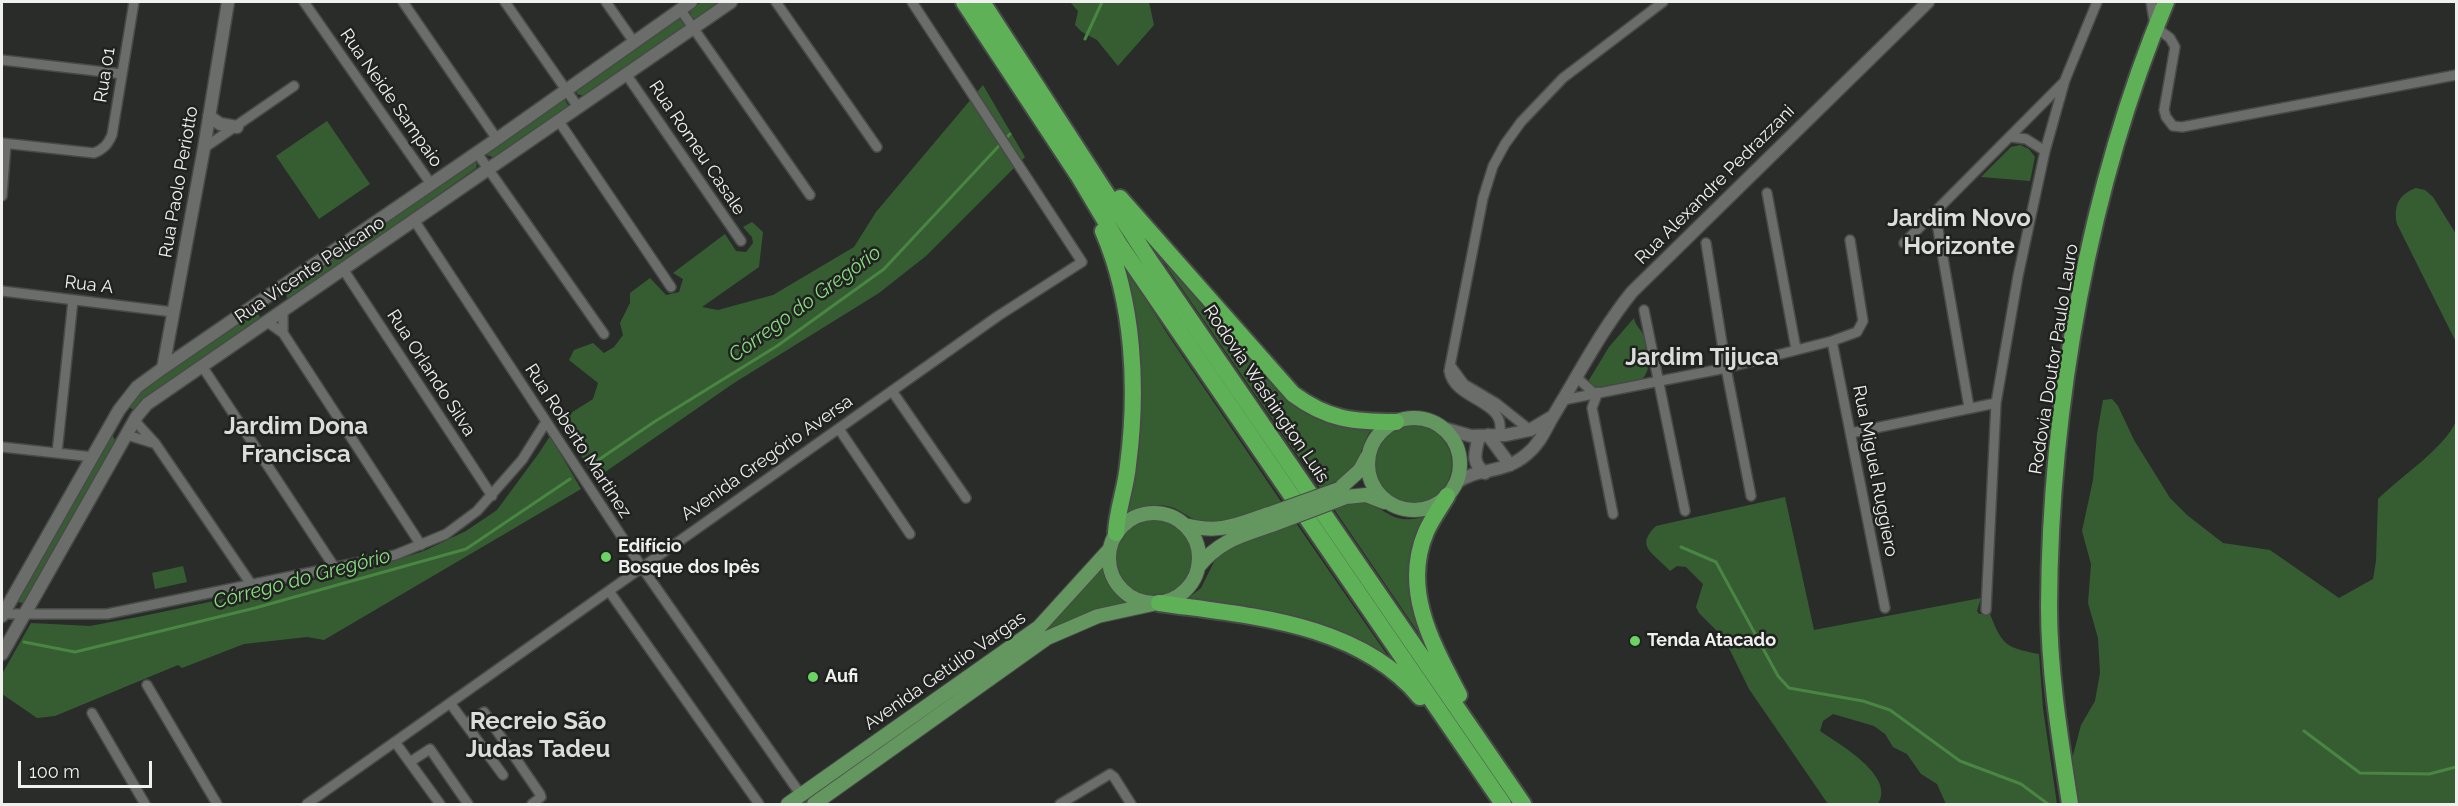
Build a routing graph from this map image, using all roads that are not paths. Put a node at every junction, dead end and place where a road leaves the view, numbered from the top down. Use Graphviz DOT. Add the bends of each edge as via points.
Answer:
graph roads {
  1 [pos="134,2"];
  2 [pos="228,2"];
  3 [pos="304,2"];
  4 [pos="403,2"];
  5 [pos="505,2"];
  6 [pos="606,2"];
  7 [pos="691,2"];
  8 [pos="731,2"];
  9 [pos="776,2"];
  10 [pos="912,2"];
  11 [pos="964,2"];
  12 [pos="982,2"];
  13 [pos="1663,2"];
  14 [pos="1928,2"];
  15 [pos="2097,2"];
  16 [pos="2151,2"];
  17 [pos="2166,2"];
  18 [pos="680,9"];
  19 [pos="2155,27"];
  20 [pos="693,28"];
  21 [pos="634,42"];
  22 [pos="2,60"];
  23 [pos="122,74"];
  24 [pos="626,74"];
  25 [pos="2457,75"];
  26 [pos="2065,80"];
  27 [pos="294,86"];
  28 [pos="566,91"];
  29 [pos="578,107"];
  30 [pos="209,116"];
  31 [pos="1056,118"];
  32 [pos="558,120"];
  33 [pos="237,127"];
  34 [pos="2011,137"];
  35 [pos="497,139"];
  36 [pos="4,144"];
  37 [pos="877,147"];
  38 [pos="204,148"];
  39 [pos="2045,151"];
  40 [pos="477,153"];
  41 [pos="489,169"];
  42 [pos="1078,175"];
  43 [pos="431,184"];
  44 [pos="1767,193"];
  45 [pos="810,195"];
  46 [pos="2,196"];
  47 [pos="1935,213"];
  48 [pos="414,220"];
  49 [pos="1850,240"];
  50 [pos="741,242"];
  51 [pos="1706,243"];
  52 [pos="1904,243"];
  53 [pos="343,269"];
  54 [pos="671,287"];
  55 [pos="2,291"];
  56 [pos="271,292"];
  57 [pos="73,300"];
  58 [pos="255,304"];
  59 [pos="283,309"];
  60 [pos="1644,310"];
  61 [pos="173,312"];
  62 [pos="266,321"];
  63 [pos="283,333"];
  64 [pos="604,334"];
  65 [pos="1832,341"];
  66 [pos="1796,349"];
  67 [pos="1450,365"];
  68 [pos="202,366"];
  69 [pos="163,368"];
  70 [pos="1726,368"];
  71 [pos="1576,377"];
  72 [pos="1657,381"];
  73 [pos="892,391"];
  74 [pos="1596,392"];
  75 [pos="1563,400"];
  76 [pos="1996,402"];
  77 [pos="1969,406"];
  78 [pos="119,410"];
  79 [pos="1553,416"];
  80 [pos="135,421"];
  81 [pos="546,422"];
  82 [pos="1396,422"];
  83 [pos="111,425"];
  84 [pos="1443,428"];
  85 [pos="839,429"];
  86 [pos="1530,430"];
  87 [pos="1851,433"];
  88 [pos="127,435"];
  89 [pos="1489,435"];
  90 [pos="155,443"];
  91 [pos="2,447"];
  92 [pos="1369,452"];
  93 [pos="57,453"];
  94 [pos="1529,453"];
  95 [pos="93,457"];
  96 [pos="1510,465"];
  97 [pos="1485,473"];
  98 [pos="1451,489"];
  99 [pos="1343,493"];
  100 [pos="1751,495"];
  101 [pos="492,496"];
  102 [pos="966,498"];
  103 [pos="1393,506"];
  104 [pos="1685,511"];
  105 [pos="1613,514"];
  106 [pos="1271,520"];
  107 [pos="1185,525"];
  108 [pos="1116,532"];
  109 [pos="910,534"];
  110 [pos="421,545"];
  111 [pos="1109,550"];
  112 [pos="641,566"];
  113 [pos="1198,567"];
  114 [pos="335,568"];
  115 [pos="251,584"];
  116 [pos="609,591"];
  117 [pos="1156,604"];
  118 [pos="1885,608"];
  119 [pos="1986,610"];
  120 [pos="2,615"];
  121 [pos="23,615"];
  122 [pos="2,654"];
  123 [pos="147,685"];
  124 [pos="450,703"];
  125 [pos="92,714"];
  126 [pos="466,724"];
  127 [pos="395,742"];
  128 [pos="410,762"];
  129 [pos="1495,762"];
  130 [pos="503,776"];
  131 [pos="1486,780"];
  132 [pos="801,795"];
  133 [pos="145,804"];
  134 [pos="217,804"];
  135 [pos="307,804"];
  136 [pos="440,804"];
  137 [pos="468,804"];
  138 [pos="532,804"];
  139 [pos="759,804"];
  140 [pos="788,804"];
  141 [pos="814,804"];
  142 [pos="1060,804"];
  143 [pos="1131,804"];
  144 [pos="1503,804"];
  145 [pos="1523,804"];
  146 [pos="2070,804"];
  1 -- 23 [label="street, Rua 01"];
  2 -- 30 [label="street, Rua Paolo Periotto"];
  3 -- 43 [label="street, Rua Neide Sampaio"];
  4 -- 35 [label="street"];
  5 -- 28 [label="street"];
  6 -- 21 [label="street"];
  7 -- 18 [label="street, Rua Vicente Pelicano"];
  8 -- 20 [label="street, Rua Vicente Pelicano"];
  9 -- 37 [label="street"];
  10 -- 73 [label="street, Avenida Gregório Aversa" via="1082,262"];
  11 -- 42 [label="highway, Rodovia Washington Luís"];
  12 -- 31 [label="highway, Rodovia Washington Luís"];
  13 -- 67 [label="street" via="1563,78 1521,122 1492,166"];
  14 -- 71 [label="street, Rua Alexandre Pedrazzani" via="1632,292"];
  15 -- 26 [label="street"];
  16 -- 19 [label="street"];
  17 -- 19 [label="highway, Rodovia Doutor Paulo Lauro"];
  18 -- 20 [label="street"];
  18 -- 21 [label="street, Rua Vicente Pelicano"];
  19 -- 25 [label="street" via="2175,47 2164,110 2169,123 2177,127"];
  19 -- 146 [label="highway, Rodovia Doutor Paulo Lauro" via="2101,199 2085,268 2054,488 2049,607 2056,714"];
  20 -- 24 [label="street, Rua Vicente Pelicano"];
  20 -- 45 [label="street"];
  21 -- 28 [label="street, Rua Vicente Pelicano"];
  22 -- 23 [label="street"];
  23 -- 36 [label="street, Rua 01" via="112,135 101,150 86,153"];
  24 -- 29 [label="street, Rua Vicente Pelicano"];
  24 -- 50 [label="street, Rua Romeu Casale"];
  26 -- 34 [label="street"];
  26 -- 39 [label="street"];
  27 -- 33 [label="street"];
  28 -- 29 [label="street"];
  28 -- 35 [label="street, Rua Vicente Pelicano"];
  29 -- 32 [label="street, Rua Vicente Pelicano"];
  30 -- 33 [label="street" via="220,124"];
  30 -- 38 [label="street, Rua Paolo Periotto"];
  31 -- 82 [label="highway" via="1121,200 1293,394 1333,417"];
  31 -- 129 [label="highway, Rodovia Washington Luís"];
  32 -- 41 [label="street, Rua Vicente Pelicano"];
  32 -- 54 [label="street"];
  33 -- 38 [label="street"];
  34 -- 39 [label="street"];
  34 -- 47 [label="street"];
  35 -- 40 [label="street, Rua Vicente Pelicano"];
  36 -- 46 [label="street"];
  38 -- 61 [label="street, Rua Paolo Periotto"];
  39 -- 76 [label="street"];
  40 -- 41 [label="street"];
  40 -- 43 [label="street, Rua Vicente Pelicano"];
  41 -- 48 [label="street, Rua Vicente Pelicano"];
  41 -- 64 [label="street"];
  42 -- 108 [label="highway" via="1109,246 1130,341 1131,436"];
  42 -- 131 [label="highway, Rodovia Washington Luís" via="1145,282"];
  43 -- 56 [label="street, Rua Vicente Pelicano"];
  44 -- 66 [label="street"];
  47 -- 52 [label="street"];
  47 -- 77 [label="street"];
  48 -- 53 [label="street, Rua Vicente Pelicano"];
  48 -- 81 [label="street, Rua Roberto Martinez"];
  49 -- 65 [label="street" via="1862,324 1857,332"];
  51 -- 70 [label="street"];
  53 -- 59 [label="street, Rua Vicente Pelicano"];
  53 -- 101 [label="street, Rua Orlando Silva"];
  55 -- 57 [label="street, Rua A"];
  56 -- 58 [label="street, Rua Vicente Pelicano"];
  56 -- 59 [label="street"];
  57 -- 61 [label="street, Rua A"];
  57 -- 93 [label="street"];
  58 -- 62 [label="street"];
  58 -- 69 [label="street, Rua Vicente Pelicano"];
  59 -- 62 [label="street, Rua Vicente Pelicano"];
  59 -- 63 [label="street"];
  60 -- 72 [label="street"];
  61 -- 69 [label="street, Rua Paolo Periotto"];
  62 -- 63 [label="street"];
  62 -- 68 [label="street, Rua Vicente Pelicano"];
  63 -- 110 [label="street"];
  65 -- 66 [label="street"];
  65 -- 87 [label="street, Rua Miguel Ruggiero"];
  66 -- 70 [label="street"];
  67 -- 86 [label="street" via="1464,384"];
  67 -- 89 [label="street" via="1449,375 1457,387 1498,415 1501,425"];
  68 -- 80 [label="street, Rua Vicente Pelicano" via="147,404"];
  68 -- 114 [label="street"];
  69 -- 78 [label="street, Rua Vicente Pelicano" via="137,387"];
  70 -- 72 [label="street"];
  70 -- 100 [label="street"];
  71 -- 74 [label="street"];
  71 -- 75 [label="street, Rua Alexandre Pedrazzani"];
  72 -- 74 [label="street"];
  72 -- 104 [label="street"];
  73 -- 85 [label="street, Avenida Gregório Aversa"];
  73 -- 102 [label="street"];
  74 -- 75 [label="street"];
  74 -- 105 [label="street" via="1592,408"];
  75 -- 79 [label="street, Rua Alexandre Pedrazzani"];
  76 -- 77 [label="street"];
  76 -- 119 [label="street"];
  77 -- 87 [label="street"];
  78 -- 80 [label="street"];
  78 -- 83 [label="street, Rua Vicente Pelicano"];
  79 -- 86 [label="street, Rua Alexandre Pedrazzani"];
  79 -- 94 [label="street, Rua Alexandre Pedrazzani"];
  80 -- 88 [label="street, Rua Vicente Pelicano"];
  80 -- 90 [label="street"];
  81 -- 101 [label="street" via="522,460"];
  81 -- 112 [label="street, Rua Roberto Martinez"];
  82 -- 84 [label="main road" via="1420,418"];
  82 -- 92 [label="main road" via="1384,429"];
  83 -- 88 [label="street"];
  83 -- 95 [label="street, Rua Vicente Pelicano"];
  84 -- 89 [label="street, Rua Alexandre Pedrazzani" via="1471,436"];
  84 -- 98 [label="main road" via="1459,453 1460,468"];
  85 -- 109 [label="street"];
  85 -- 112 [label="street, Avenida Gregório Aversa"];
  86 -- 89 [label="street, Rua Alexandre Pedrazzani"];
  86 -- 94 [label="street"];
  87 -- 118 [label="street, Rua Miguel Ruggiero"];
  88 -- 90 [label="street"];
  88 -- 121 [label="street, Rua Vicente Pelicano"];
  89 -- 96 [label="street"];
  89 -- 97 [label="street" via="1474,454"];
  90 -- 115 [label="street"];
  91 -- 93 [label="street"];
  92 -- 99 [label="main road"];
  92 -- 103 [label="main road" via="1372,483"];
  93 -- 95 [label="street"];
  94 -- 96 [label="street, Rua Alexandre Pedrazzani"];
  95 -- 120 [label="street, Rua Vicente Pelicano"];
  96 -- 97 [label="street, Rua Alexandre Pedrazzani"];
  97 -- 98 [label="street, Rua Alexandre Pedrazzani" via="1465,476"];
  98 -- 103 [label="main road" via="1427,508"];
  98 -- 129 [label="highway" via="1420,548 1418,600 1429,635"];
  99 -- 103 [label="main road" via="1366,495"];
  99 -- 106 [label="main road, bridge"];
  101 -- 110 [label="street" via="446,534"];
  106 -- 107 [label="main road" via="1220,530"];
  106 -- 113 [label="main road" via="1227,541"];
  107 -- 108 [label="main road" via="1172,516 1149,513 1127,521"];
  107 -- 113 [label="main road" via="1199,552"];
  108 -- 111 [label="main road"];
  110 -- 114 [label="street" via="396,555"];
  111 -- 117 [label="main road" via="1111,573 1124,593 1137,601"];
  111 -- 132 [label="main road, Avenida Getúlio Vargas" via="1032,633"];
  112 -- 116 [label="street, Avenida Gregório Aversa"];
  112 -- 132 [label="street, Rua Roberto Martinez"];
  113 -- 117 [label="main road" via="1185,591"];
  114 -- 115 [label="street"];
  115 -- 121 [label="street" via="107,614"];
  116 -- 124 [label="street, Avenida Gregório Aversa"];
  116 -- 139 [label="street"];
  117 -- 131 [label="highway" via="1207,608 1303,628 1359,648 1413,689"];
  117 -- 141 [label="main road, Avenida Getúlio Vargas" via="1098,616 1047,638"];
  120 -- 121 [label="street"];
  121 -- 122 [label="street, Rua Vicente Pelicano"];
  123 -- 134 [label="street"];
  124 -- 126 [label="street"];
  124 -- 127 [label="street, Avenida Gregório Aversa"];
  125 -- 133 [label="street"];
  126 -- 130 [label="street"];
  126 -- 138 [label="street" via="484,712 540,794"];
  127 -- 128 [label="street"];
  127 -- 135 [label="street, Avenida Gregório Aversa"];
  128 -- 136 [label="street"];
  128 -- 137 [label="street" via="430,749"];
  129 -- 145 [label="highway, Rodovia Washington Luís"];
  131 -- 144 [label="highway, Rodovia Washington Luís"];
  132 -- 140 [label="main road, Avenida Getúlio Vargas"];
  142 -- 143 [label="street" via="1112,774"];
}
